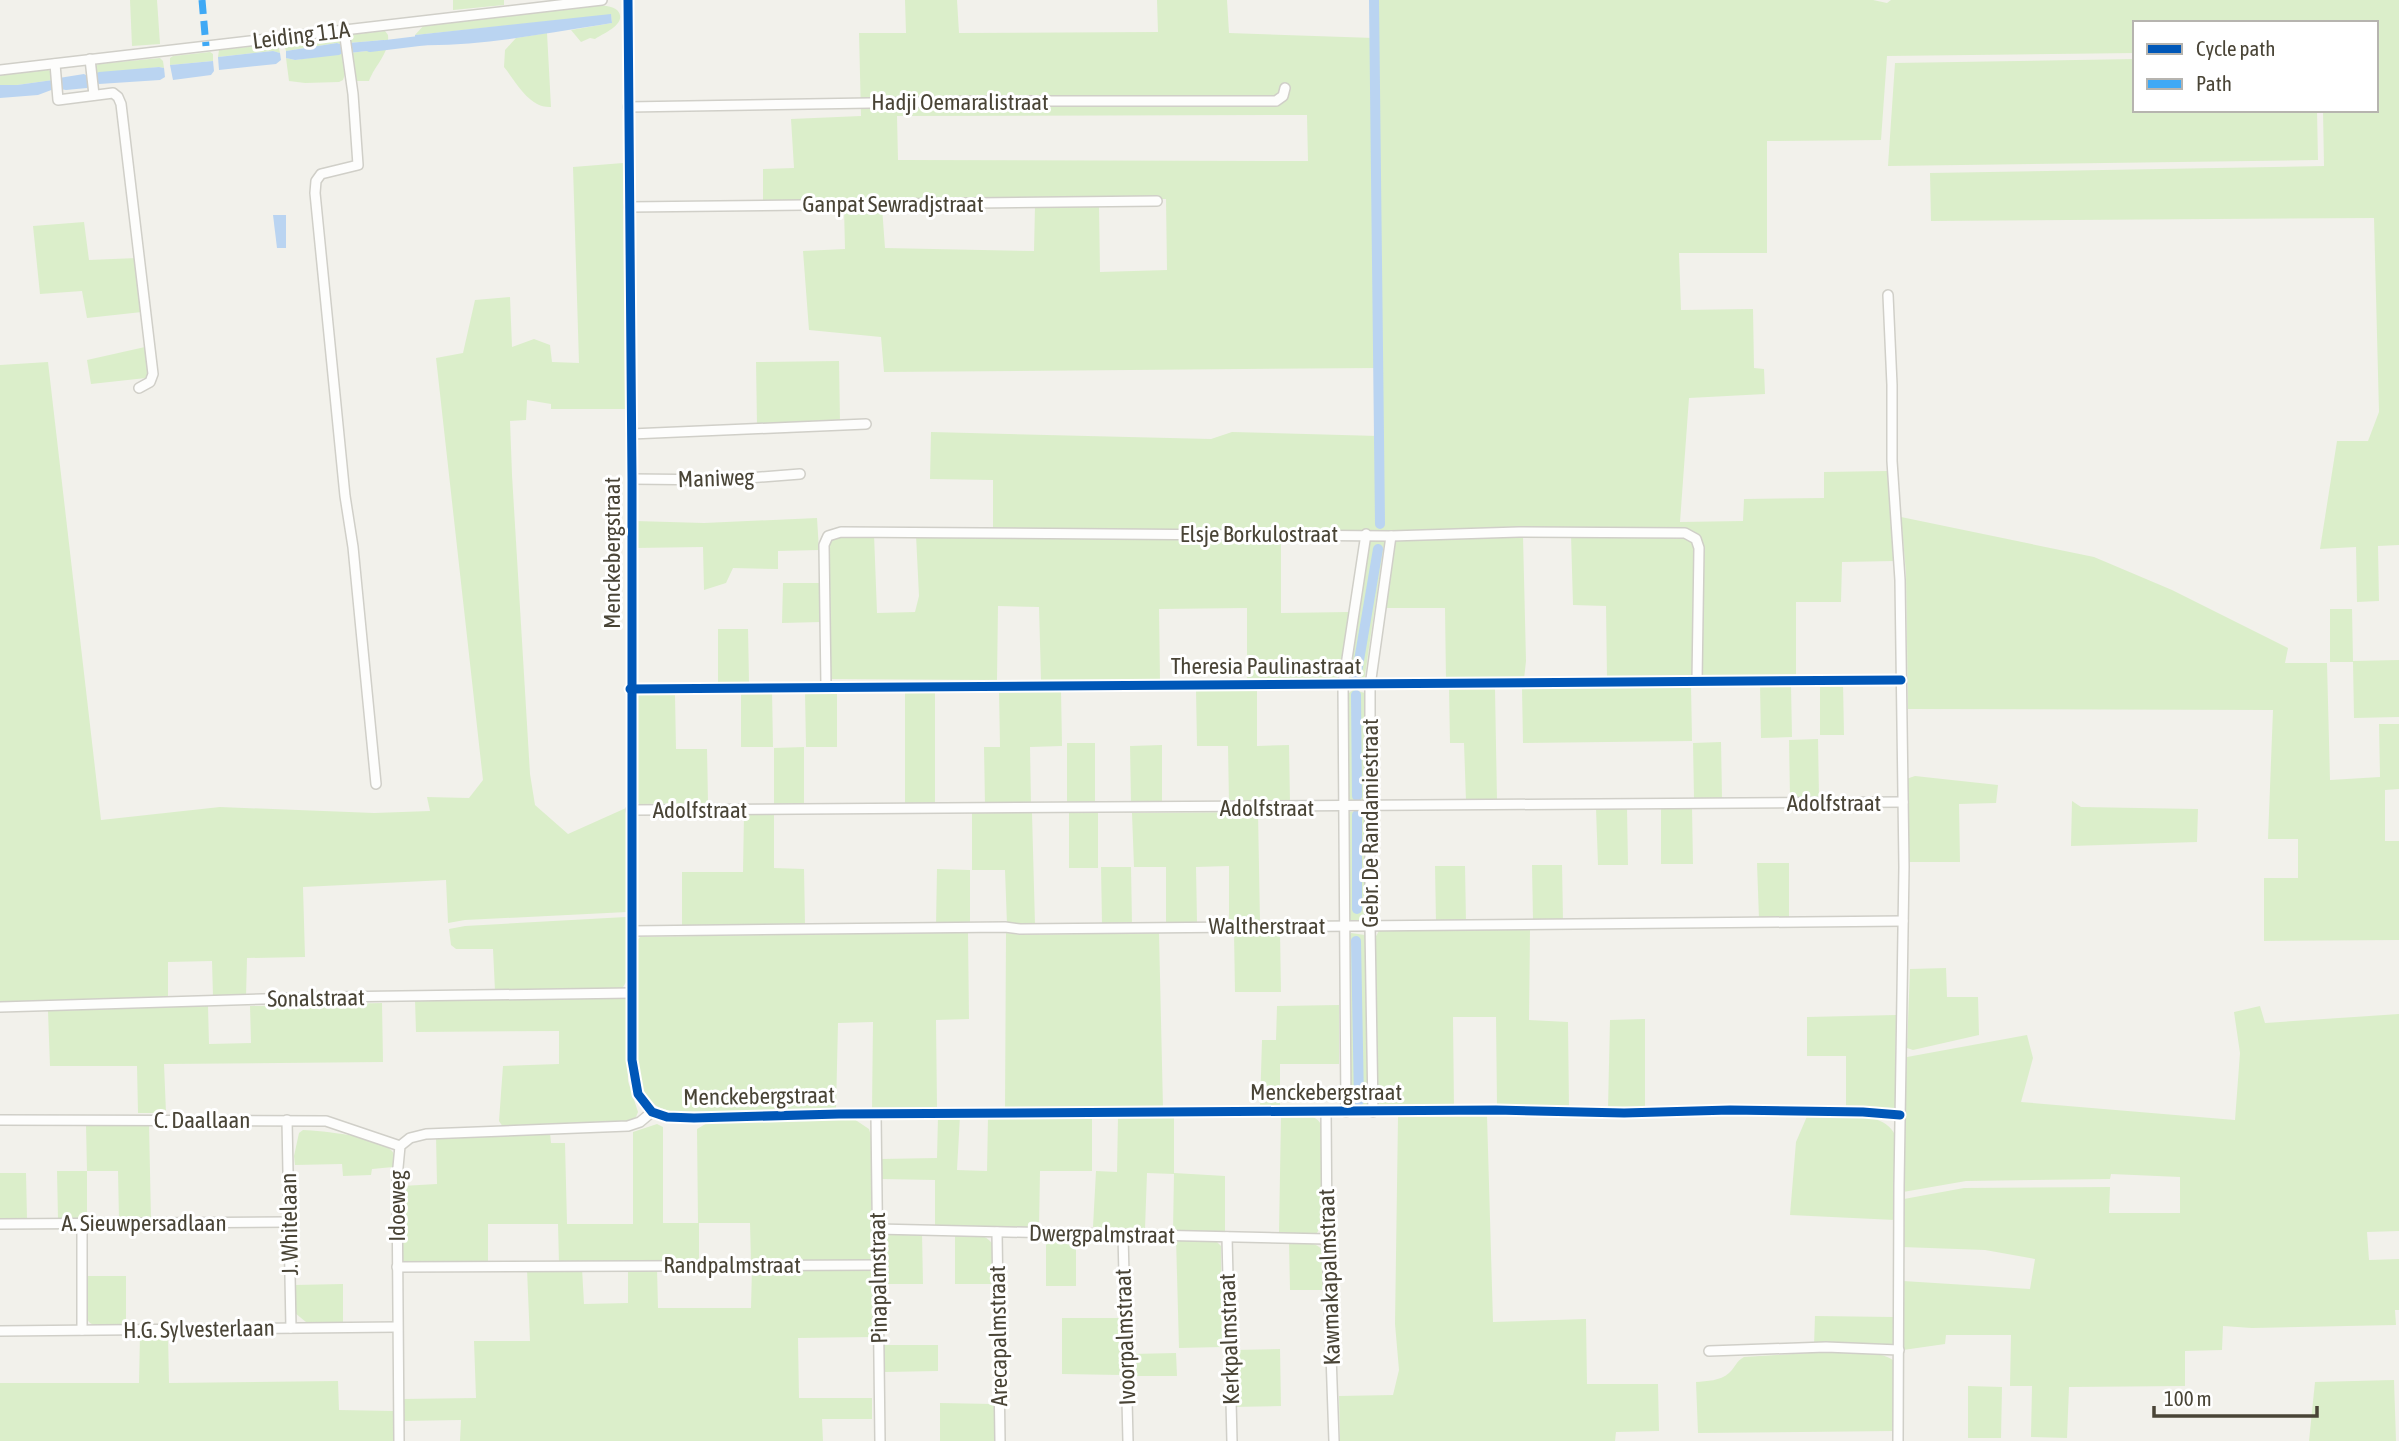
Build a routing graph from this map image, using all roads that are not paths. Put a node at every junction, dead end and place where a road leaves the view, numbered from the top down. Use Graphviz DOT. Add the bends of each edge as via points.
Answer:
graph roads {
  1 [pos="602,0"];
  2 [pos="628,0"];
  3 [pos="345,32"];
  4 [pos="90,62"];
  5 [pos="55,68"];
  6 [pos="0,70"];
  7 [pos="1285,89"];
  8 [pos="94,95"];
  9 [pos="628,107"];
  10 [pos="1157,201"];
  11 [pos="629,207"];
  12 [pos="1888,295"];
  13 [pos="139,388"];
  14 [pos="866,424"];
  15 [pos="631,434"];
  16 [pos="800,474"];
  17 [pos="632,479"];
  18 [pos="1366,534"];
  19 [pos="1391,536"];
  20 [pos="1901,680"];
  21 [pos="1697,682"];
  22 [pos="1343,685"];
  23 [pos="1370,685"];
  24 [pos="827,686"];
  25 [pos="630,689"];
  26 [pos="376,784"];
  27 [pos="1903,802"];
  28 [pos="1372,806"];
  29 [pos="1342,807"];
  30 [pos="631,810"];
  31 [pos="1903,921"];
  32 [pos="1343,926"];
  33 [pos="1370,926"];
  34 [pos="632,931"];
  35 [pos="632,993"];
  36 [pos="0,1007"];
  37 [pos="652,1112"];
  38 [pos="1326,1112"];
  39 [pos="1346,1112"];
  40 [pos="1373,1112"];
  41 [pos="876,1115"];
  42 [pos="1900,1115"];
  43 [pos="0,1120"];
  44 [pos="287,1120"];
  45 [pos="400,1146"];
  46 [pos="288,1222"];
  47 [pos="0,1224"];
  48 [pos="82,1224"];
  49 [pos="877,1229"];
  50 [pos="996,1232"];
  51 [pos="1123,1234"];
  52 [pos="1227,1237"];
  53 [pos="1327,1239"];
  54 [pos="878,1265"];
  55 [pos="397,1267"];
  56 [pos="397,1327"];
  57 [pos="291,1328"];
  58 [pos="82,1330"];
  59 [pos="0,1331"];
  60 [pos="1899,1350"];
  61 [pos="1709,1351"];
  62 [pos="398,1441"];
  63 [pos="880,1441"];
  64 [pos="1000,1441"];
  65 [pos="1128,1441"];
  66 [pos="1232,1441"];
  67 [pos="1334,1441"];
  68 [pos="1898,1441"];
  1 -- 3 [label="street, Leiding 11A"];
  2 -- 9 [label="street, Menckebergstraat"];
  3 -- 4 [label="street, Leiding 11A"];
  3 -- 26 [label="street" via="358,165 321,174 316,193"];
  4 -- 5 [label="street, Leiding 11A"];
  4 -- 8 [label="street"];
  5 -- 6 [label="street, Leiding 11A"];
  5 -- 8 [label="street" via="58,100"];
  7 -- 9 [label="street, Hadji Oemaralistraat" via="1276,101"];
  8 -- 13 [label="street" via="113,93 121,104 153,374 150,382"];
  9 -- 11 [label="street, Menckebergstraat"];
  10 -- 11 [label="street, Ganpat Sewradjstraat"];
  11 -- 15 [label="street, Menckebergstraat"];
  12 -- 20 [label="street"];
  14 -- 15 [label="street"];
  15 -- 17 [label="street, Menckebergstraat"];
  16 -- 17 [label="street, Maniweg" via="723,480"];
  17 -- 25 [label="street, Menckebergstraat"];
  18 -- 19 [label="street, Elsje Borkulostraat"];
  18 -- 22 [label="street, Gebr. De Randamiestraat"];
  18 -- 24 [label="street, Elsje Borkulostraat" via="841,532 828,536 824,545"];
  19 -- 21 [label="street, Elsje Borkulostraat" via="1685,533 1696,539 1699,548"];
  19 -- 23 [label="street, Gebr. De Randamiestraat"];
  20 -- 21 [label="street, Theresia Paulinastraat"];
  20 -- 27 [label="street"];
  21 -- 23 [label="street, Theresia Paulinastraat"];
  22 -- 23 [label="street, Theresia Paulinastraat"];
  22 -- 24 [label="street, Theresia Paulinastraat"];
  22 -- 29 [label="street, Gebr. De Randamiestraat"];
  23 -- 28 [label="street, Gebr. De Randamiestraat"];
  24 -- 25 [label="street, Theresia Paulinastraat"];
  25 -- 30 [label="street, Menckebergstraat"];
  27 -- 28 [label="street, Adolfstraat"];
  27 -- 31 [label="street"];
  28 -- 29 [label="street, Adolfstraat"];
  28 -- 33 [label="street, Gebr. De Randamiestraat"];
  29 -- 30 [label="street, Adolfstraat"];
  29 -- 32 [label="street, Gebr. De Randamiestraat"];
  30 -- 34 [label="street, Menckebergstraat"];
  31 -- 33 [label="street, Waltherstraat"];
  31 -- 42 [label="street"];
  32 -- 33 [label="street, Waltherstraat"];
  32 -- 34 [label="street, Waltherstraat"];
  32 -- 39 [label="street, Gebr. De Randamiestraat"];
  33 -- 40 [label="street, Gebr. De Randamiestraat"];
  34 -- 35 [label="street, Menckebergstraat"];
  35 -- 36 [label="street, Sonalstraat"];
  35 -- 37 [label="street, Menckebergstraat" via="634,1077 638,1094"];
  37 -- 41 [label="street, Menckebergstraat" via="694,1118"];
  37 -- 45 [label="street, Idoeweg" via="628,1126 426,1134"];
  38 -- 39 [label="street, Menckebergstraat"];
  38 -- 41 [label="street, Menckebergstraat"];
  38 -- 53 [label="street, Kawmakapalmstraat"];
  39 -- 40 [label="street, Menckebergstraat"];
  40 -- 42 [label="street, Menckebergstraat" via="1730,1110"];
  41 -- 49 [label="street, Pinapalmstraat"];
  42 -- 60 [label="street"];
  43 -- 44 [label="street, C. Daallaan"];
  44 -- 45 [label="street, C. Daallaan" via="326,1121"];
  44 -- 46 [label="street, J. Whitelaan"];
  45 -- 55 [label="street, Idoeweg"];
  46 -- 48 [label="street, A. Sieuwpersadlaan"];
  46 -- 57 [label="street, J. Whitelaan"];
  47 -- 48 [label="street, A. Sieuwpersadlaan"];
  48 -- 58 [label="street"];
  49 -- 50 [label="street, Dwergpalmstraat"];
  49 -- 54 [label="street, Pinapalmstraat"];
  50 -- 51 [label="street, Dwergpalmstraat"];
  50 -- 64 [label="street, Arecapalmstraat"];
  51 -- 52 [label="street, Dwergpalmstraat"];
  51 -- 65 [label="street, Ivoorpalmstraat"];
  52 -- 53 [label="street, Dwergpalmstraat"];
  52 -- 66 [label="street, Kerkpalmstraat"];
  53 -- 67 [label="street, Kawmakapalmstraat"];
  54 -- 55 [label="street, Randpalmstraat"];
  54 -- 63 [label="street, Pinapalmstraat"];
  55 -- 56 [label="street, Idoeweg"];
  56 -- 57 [label="street, H.G. Sylvesterlaan"];
  56 -- 62 [label="street, Idoeweg"];
  57 -- 58 [label="street, H.G. Sylvesterlaan"];
  58 -- 59 [label="street, H.G. Sylvesterlaan"];
  60 -- 61 [label="street"];
  60 -- 68 [label="street"];
}
